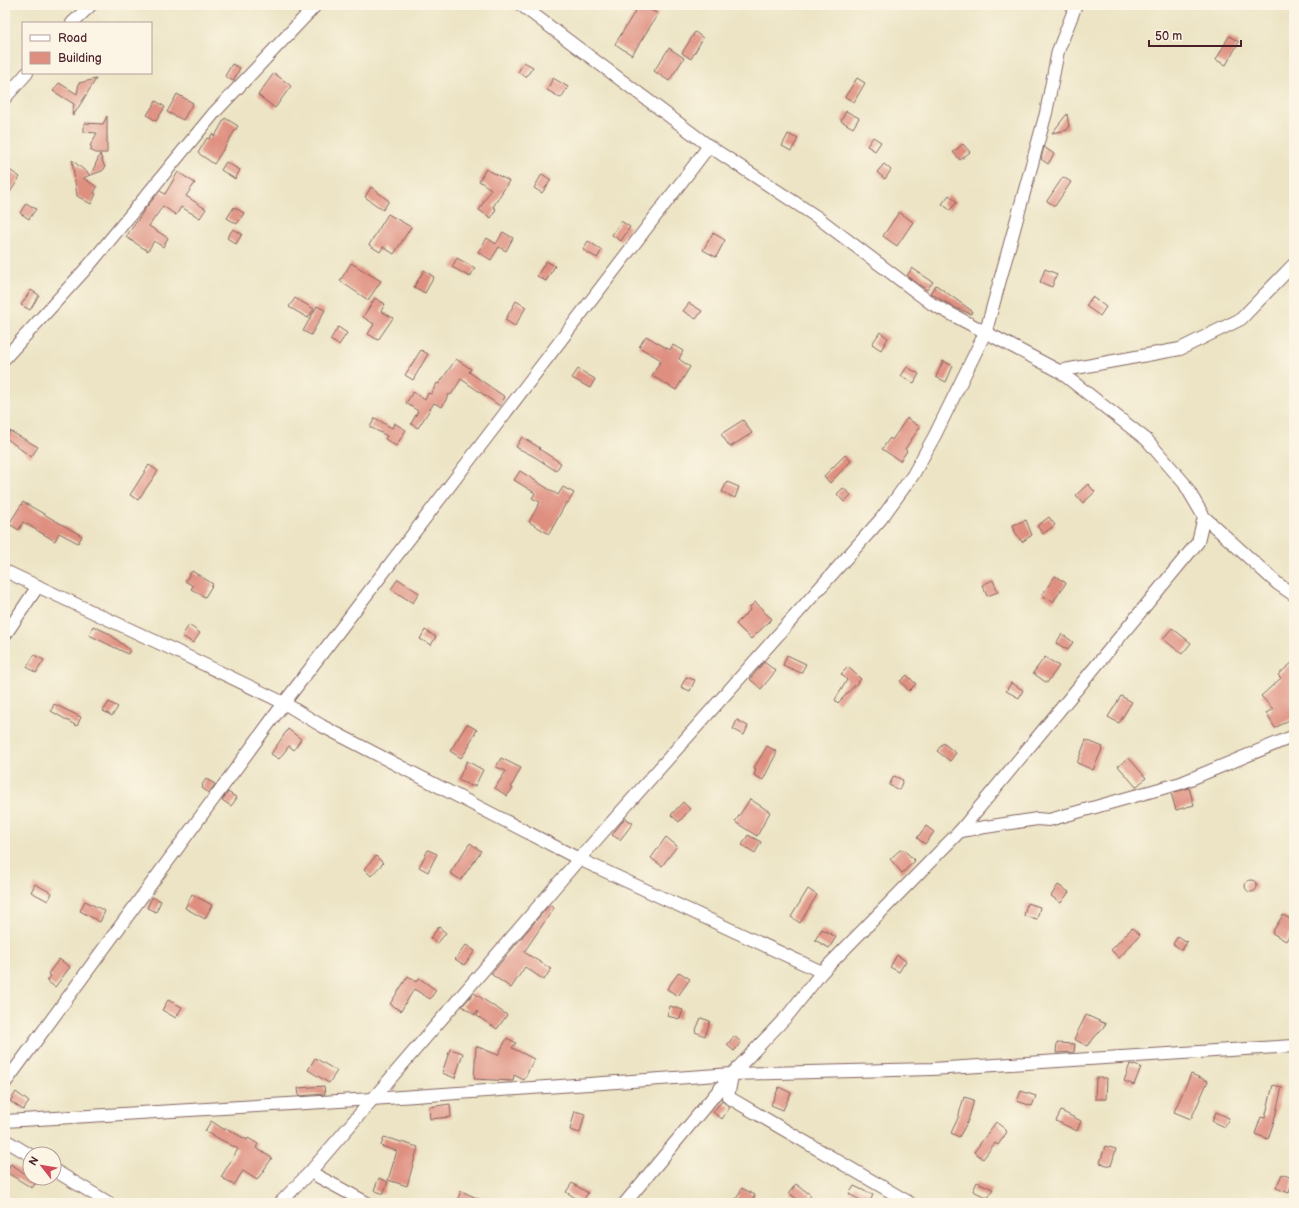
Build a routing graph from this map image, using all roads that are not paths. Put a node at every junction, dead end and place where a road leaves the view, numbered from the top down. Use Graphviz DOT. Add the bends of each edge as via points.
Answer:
graph roads {
  1 [pos="91,5"];
  2 [pos="316,5"];
  3 [pos="521,5"];
  4 [pos="1076,5"];
  5 [pos="73,22"];
  6 [pos="26,74"];
  7 [pos="5,98"];
  8 [pos="709,146"];
  9 [pos="1294,264"];
  10 [pos="986,331"];
  11 [pos="5,358"];
  12 [pos="1059,371"];
  13 [pos="1204,517"];
  14 [pos="5,571"];
  15 [pos="38,586"];
  16 [pos="1294,595"];
  17 [pos="5,635"];
  18 [pos="284,703"];
  19 [pos="1294,736"];
  20 [pos="960,832"];
  21 [pos="579,859"];
  22 [pos="822,972"];
  23 [pos="1294,1046"];
  24 [pos="732,1074"];
  25 [pos="5,1083"];
  26 [pos="372,1099"];
  27 [pos="5,1121"];
  28 [pos="5,1140"];
  29 [pos="22,1150"];
  30 [pos="310,1172"];
  31 [pos="62,1175"];
  32 [pos="109,1203"];
  33 [pos="280,1203"];
  34 [pos="367,1203"];
  35 [pos="625,1203"];
  36 [pos="910,1203"];
  1 -- 5 [label="street"];
  2 -- 11 [label="street" via="214,113 91,263"];
  3 -- 8 [label="street"];
  4 -- 10 [label="street" via="1058,51 1046,113"];
  6 -- 7 [label="street"];
  8 -- 10 [label="street" via="817,217 932,304"];
  8 -- 18 [label="street"];
  9 -- 12 [label="street" via="1241,319 1180,349"];
  10 -- 12 [label="street"];
  10 -- 21 [label="street" via="913,475 881,519"];
  12 -- 13 [label="street" via="1147,440 1184,483"];
  13 -- 16 [label="street" via="1278,584"];
  13 -- 20 [label="street" via="1198,542"];
  14 -- 15 [label="street"];
  15 -- 17 [label="street"];
  15 -- 18 [label="street"];
  18 -- 21 [label="street" via="322,726"];
  18 -- 25 [label="street"];
  19 -- 20 [label="street" via="1174,785 1049,820 1037,819"];
  20 -- 22 [label="street"];
  21 -- 22 [label="street"];
  21 -- 26 [label="street"];
  22 -- 24 [label="street" via="788,1015"];
  23 -- 24 [label="street" via="932,1069"];
  24 -- 26 [label="street"];
  24 -- 35 [label="street"];
  24 -- 36 [label="street" via="728,1097"];
  26 -- 27 [label="street"];
  26 -- 30 [label="street"];
  28 -- 29 [label="street"];
  30 -- 33 [label="street"];
  30 -- 34 [label="street"];
  31 -- 32 [label="street"];
}
